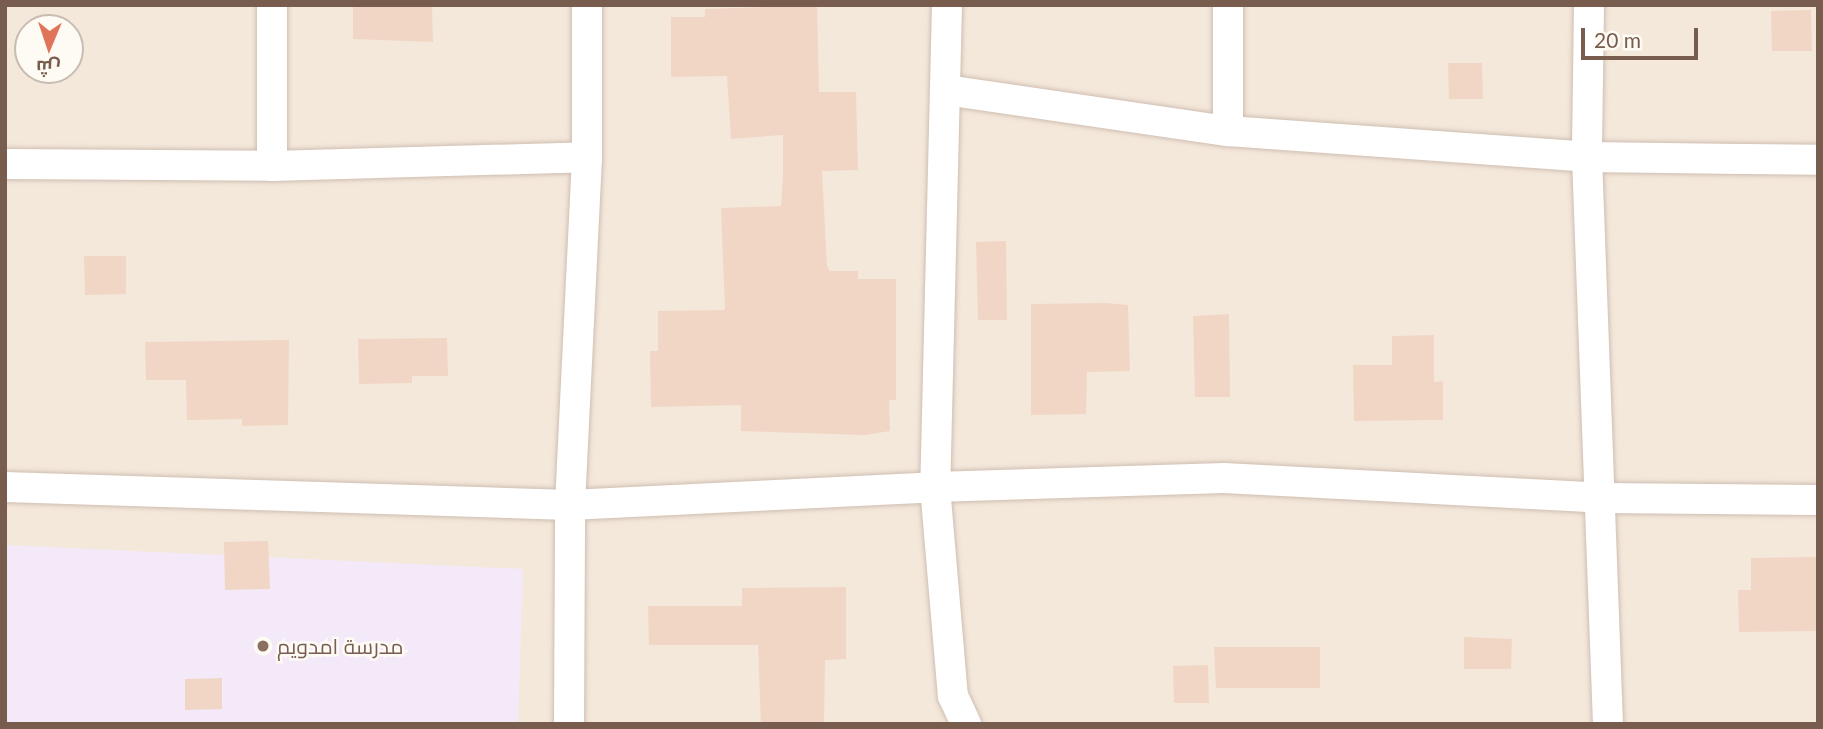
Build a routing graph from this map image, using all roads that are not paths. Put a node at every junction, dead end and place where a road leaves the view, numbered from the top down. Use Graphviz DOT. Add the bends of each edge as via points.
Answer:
graph roads {
  1 [pos="272,5"];
  2 [pos="587,5"];
  3 [pos="947,5"];
  4 [pos="1228,5"];
  5 [pos="1589,5"];
  6 [pos="946,90"];
  7 [pos="1228,131"];
  8 [pos="587,157"];
  9 [pos="1587,157"];
  10 [pos="1818,160"];
  11 [pos="5,164"];
  12 [pos="272,166"];
  13 [pos="935,486"];
  14 [pos="5,487"];
  15 [pos="1602,498"];
  16 [pos="1818,500"];
  17 [pos="570,505"];
  18 [pos="569,724"];
  19 [pos="966,724"];
  20 [pos="1608,724"];
  1 -- 12 [label="street"];
  2 -- 8 [label="street"];
  3 -- 6 [label="street"];
  4 -- 7 [label="street"];
  5 -- 9 [label="street"];
  6 -- 7 [label="street"];
  6 -- 13 [label="street"];
  7 -- 9 [label="street"];
  8 -- 12 [label="street"];
  8 -- 17 [label="street"];
  9 -- 10 [label="street"];
  9 -- 15 [label="street"];
  11 -- 12 [label="street"];
  13 -- 15 [label="street" via="1224,478"];
  13 -- 17 [label="street"];
  13 -- 19 [label="street" via="953,696"];
  14 -- 17 [label="street"];
  15 -- 16 [label="street"];
  15 -- 20 [label="street"];
  17 -- 18 [label="street"];
}
